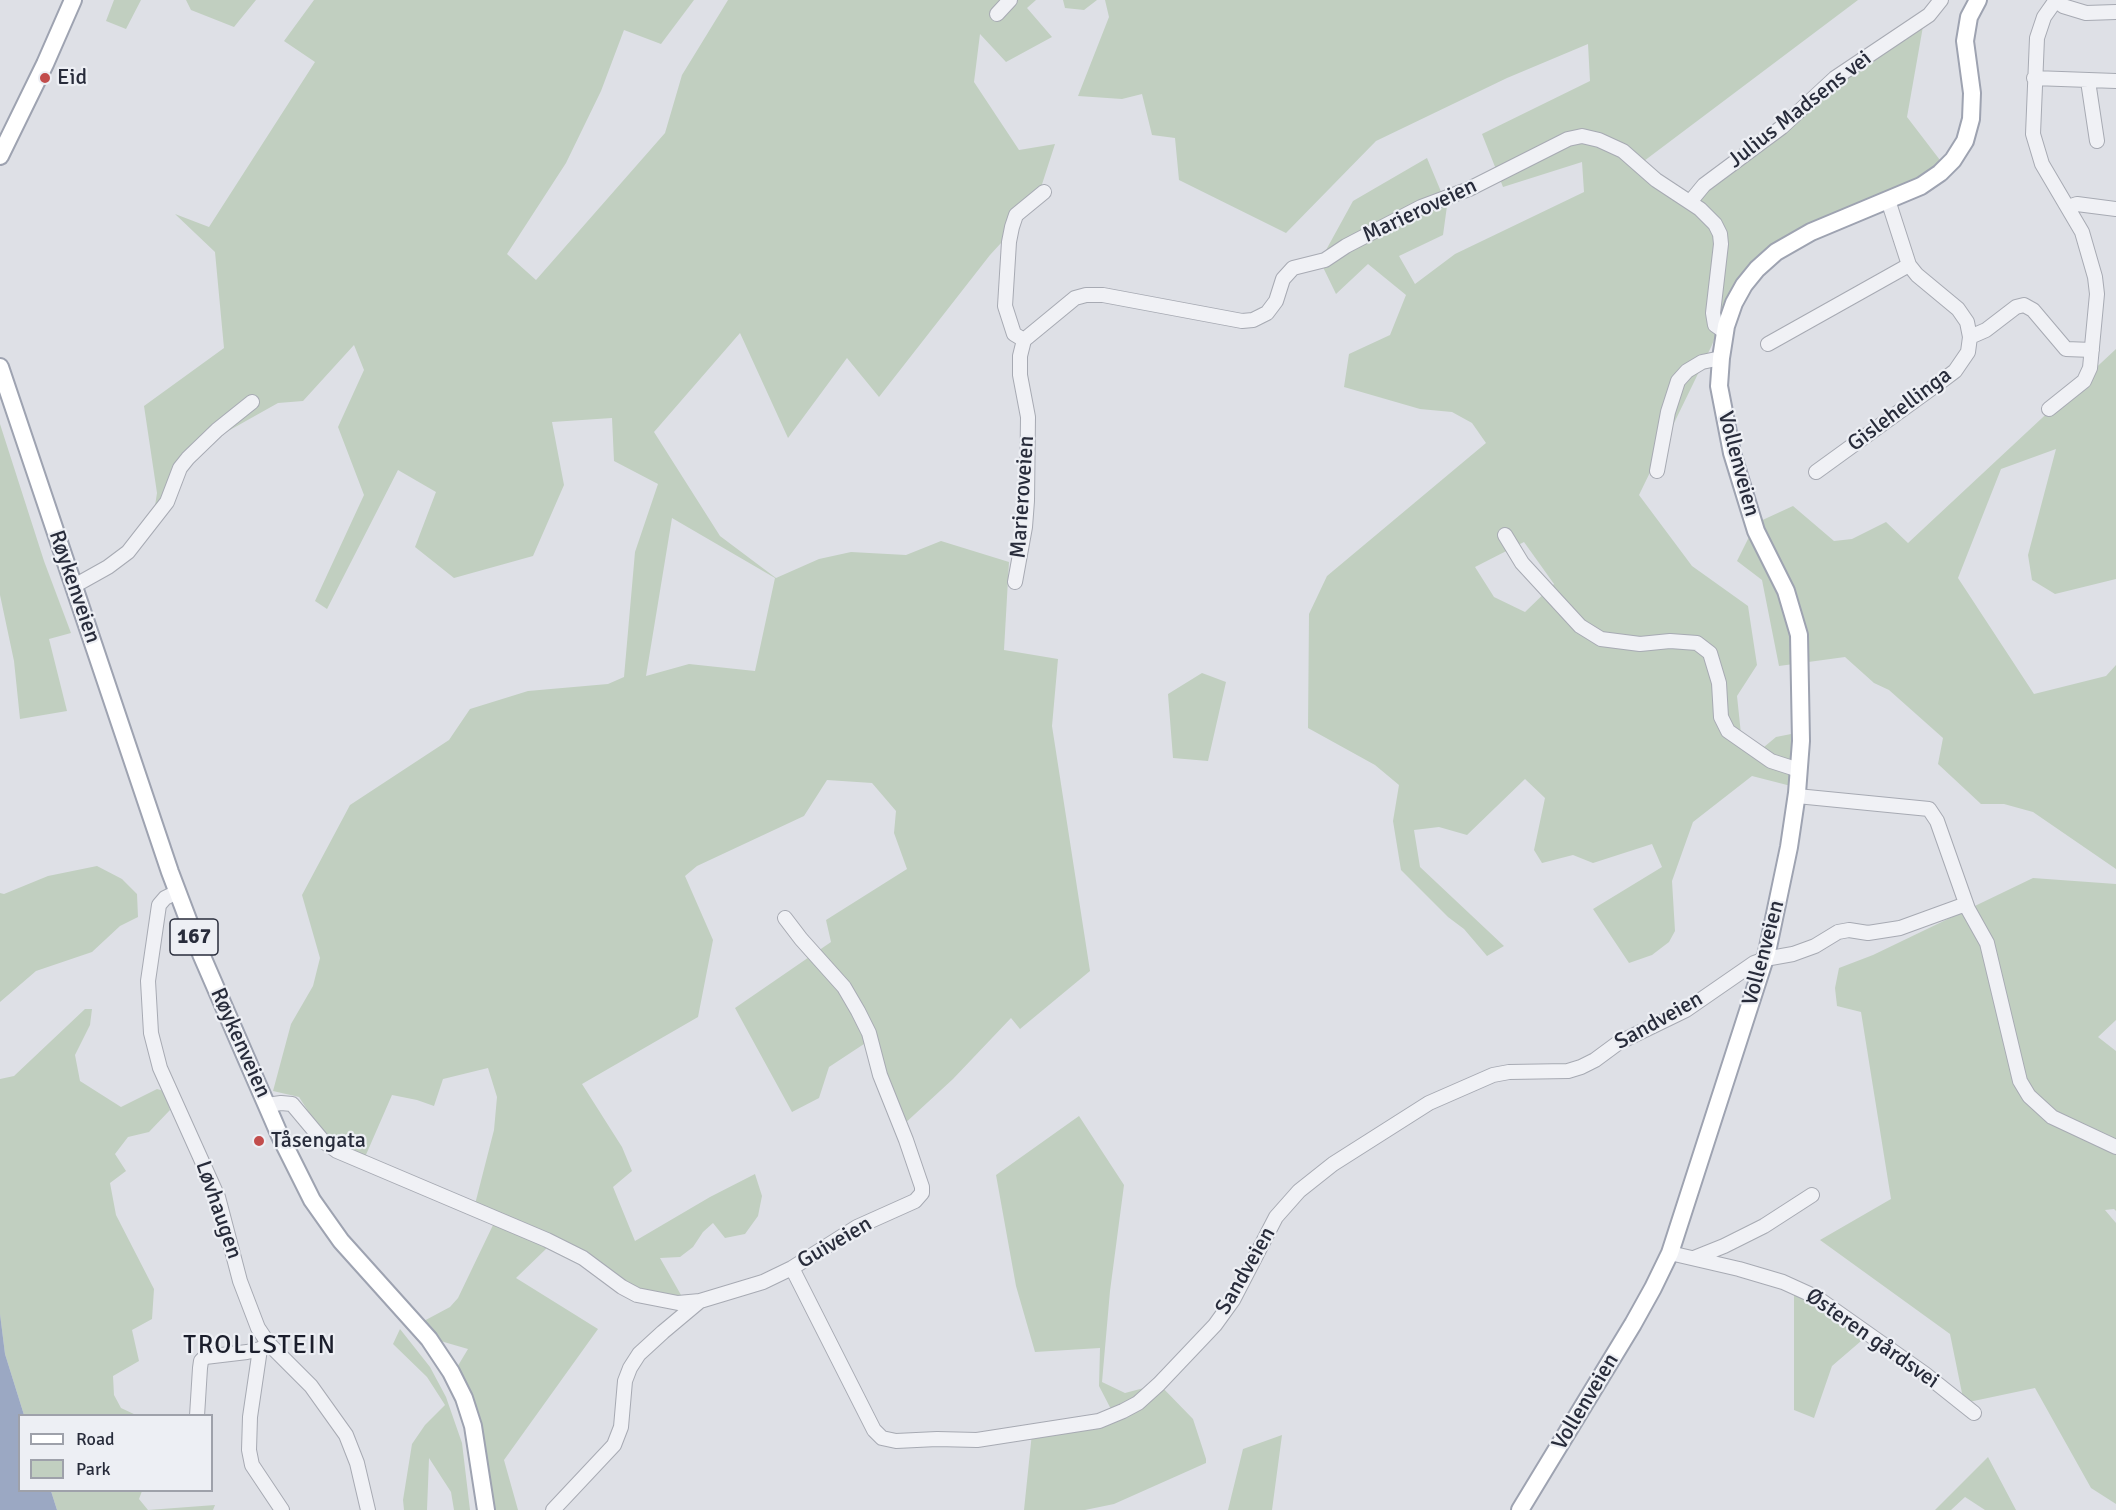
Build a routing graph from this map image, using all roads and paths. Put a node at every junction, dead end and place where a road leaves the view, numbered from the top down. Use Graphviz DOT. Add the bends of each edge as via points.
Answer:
graph roads {
  1 [pos="73,0"];
  2 [pos="1010,0"];
  3 [pos="1941,0"];
  4 [pos="2056,0"];
  5 [pos="1976,1"];
  6 [pos="2116,12"];
  7 [pos="997,14"];
  8 [pos="2034,78"];
  9 [pos="2088,81"];
  10 [pos="2116,81"];
  11 [pos="2097,141"];
  12 [pos="0,156"];
  13 [pos="1044,192"];
  14 [pos="1888,200"];
  15 [pos="1690,202"];
  16 [pos="2068,207"];
  17 [pos="2116,209"];
  18 [pos="1909,265"];
  19 [pos="1725,332"];
  20 [pos="1970,337"];
  21 [pos="1024,340"];
  22 [pos="1768,344"];
  23 [pos="2092,350"];
  24 [pos="1721,358"];
  25 [pos="0,367"];
  26 [pos="252,402"];
  27 [pos="2049,409"];
  28 [pos="1657,471"];
  29 [pos="1815,472"];
  30 [pos="1505,535"];
  31 [pos="1015,582"];
  32 [pos="74,586"];
  33 [pos="1799,770"];
  34 [pos="1797,796"];
  35 [pos="177,892"];
  36 [pos="1966,904"];
  37 [pos="784,918"];
  38 [pos="1765,959"];
  39 [pos="267,1105"];
  40 [pos="2116,1147"];
  41 [pos="1812,1195"];
  42 [pos="1670,1252"];
  43 [pos="1694,1258"];
  44 [pos="792,1268"];
  45 [pos="700,1301"];
  46 [pos="264,1346"];
  47 [pos="1974,1413"];
  48 [pos="197,1414"];
  49 [pos="282,1510"];
  50 [pos="368,1510"];
  51 [pos="486,1510"];
  52 [pos="553,1510"];
  53 [pos="1520,1510"];
  1 -- 12 [label="main road"];
  2 -- 7 [label="street"];
  3 -- 15 [label="street, Julius Madsens vei" via="1929,15 1835,78 1782,127 1704,186"];
  4 -- 6 [label="street" via="2086,13"];
  4 -- 8 [label="street" via="2039,27"];
  5 -- 14 [label="main road, Vollenveien" via="1965,37 1973,105 1965,141 1940,173"];
  8 -- 9 [label="street"];
  8 -- 16 [label="street" via="2035,145"];
  9 -- 10 [label="street"];
  9 -- 11 [label="street"];
  13 -- 21 [label="street" via="1016,215 1009,242 1005,306 1014,334"];
  14 -- 18 [label="street"];
  14 -- 19 [label="main road, Vollenveien" via="1804,235 1769,258 1740,291"];
  15 -- 19 [label="street, Marieroveien" via="1707,215 1720,234 1713,313 1715,325"];
  15 -- 21 [label="street, Marieroveien" via="1656,180 1623,151 1593,138 1573,138 1478,185 1421,207 1325,260 1293,268 1283,279 1276,301 1267,313 1253,320 1086,295 1075,298"];
  16 -- 17 [label="street" via="2077,204"];
  16 -- 23 [label="street" via="2082,232 2097,285"];
  18 -- 20 [label="street" via="1958,309"];
  18 -- 22 [label="street"];
  19 -- 24 [label="main road, Vollenveien"];
  20 -- 23 [label="street" via="2024,305 2066,348"];
  20 -- 29 [label="street, Gislehellinga" via="1968,352 1955,371"];
  21 -- 31 [label="street, Marieroveien" via="1020,375 1028,417 1027,501"];
  23 -- 27 [label="street" via="2084,381"];
  24 -- 28 [label="street" via="1702,362 1678,381"];
  24 -- 33 [label="main road, Vollenveien" via="1721,402 1740,480 1756,531 1786,591 1797,625"];
  25 -- 32 [label="main road, Røykenveien / 167"];
  26 -- 32 [label="street" via="184,463 167,502 128,552"];
  30 -- 33 [label="street" via="1522,563 1572,618 1601,639 1640,645 1697,643 1710,652 1719,683 1721,717 1728,731 1771,761"];
  32 -- 35 [label="main road, Røykenveien / 167"];
  33 -- 34 [label="main road, Vollenveien"];
  34 -- 36 [label="street" via="1929,809 1937,821"];
  34 -- 38 [label="main road, Vollenveien"];
  35 -- 39 [label="main road, Røykenveien / 167"];
  35 -- 46 [label="street, Løvhaugen" via="159,905 153,942 148,994 154,1049 218,1197 240,1281"];
  36 -- 38 [label="street" via="1900,928 1838,932 1815,946"];
  36 -- 40 [label="street" via="1987,943 2020,1081 2029,1096 2052,1117"];
  37 -- 44 [label="street, Guiveien" via="843,987 858,1011 922,1187 915,1201 857,1227"];
  38 -- 42 [label="main road, Vollenveien"];
  38 -- 44 [label="street, Sandveien" via="1686,1010 1610,1048 1595,1060 1568,1071 1493,1075 1429,1103 1333,1164 1299,1191 1276,1217 1233,1300 1215,1325 1138,1403 1099,1421 977,1440 882,1438 874,1430"];
  39 -- 45 [label="street" via="292,1104 337,1152 547,1240 583,1258 637,1295 665,1301"];
  39 -- 51 [label="main road, Røykenveien / 167" via="304,1185 328,1224 429,1339 451,1372 473,1426"];
  41 -- 43 [label="street" via="1764,1226"];
  42 -- 43 [label="street, Østeren gårdsvei"];
  42 -- 53 [label="main road, Vollenveien" via="1638,1315"];
  43 -- 47 [label="street, Østeren gårdsvei" via="1783,1282 1816,1297"];
  44 -- 45 [label="street, Guiveien" via="764,1282"];
  45 -- 52 [label="street, Guiveien" via="639,1354 625,1382 621,1427 614,1445"];
  46 -- 48 [label="street" via="201,1361"];
  46 -- 49 [label="street" via="250,1417 249,1450 252,1465"];
  46 -- 50 [label="street, Løvhaugen" via="311,1386 346,1435"];
}
